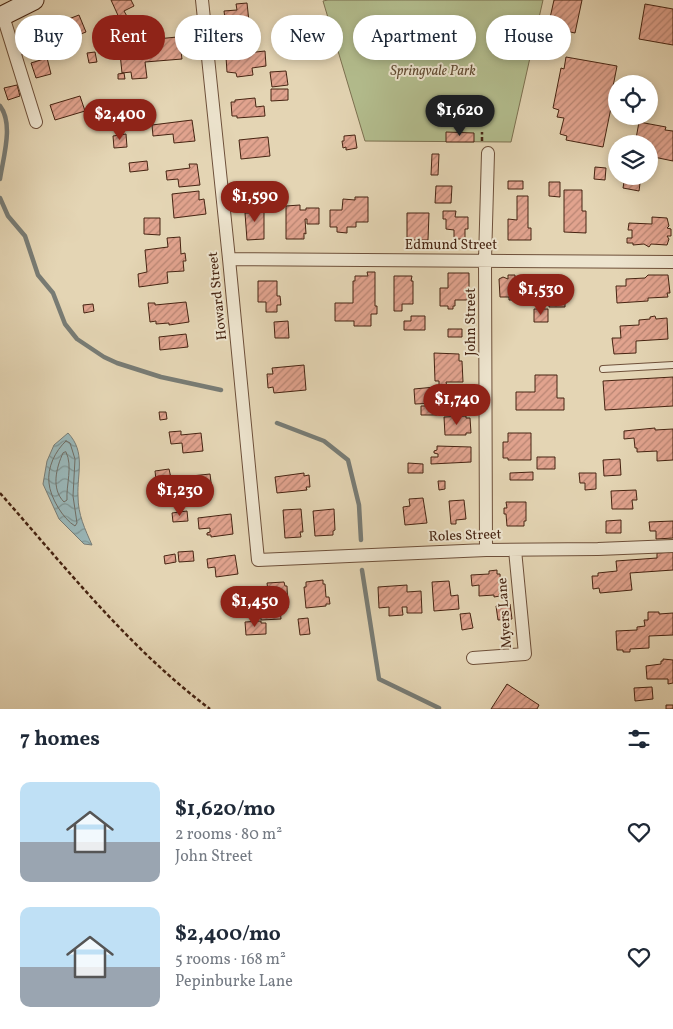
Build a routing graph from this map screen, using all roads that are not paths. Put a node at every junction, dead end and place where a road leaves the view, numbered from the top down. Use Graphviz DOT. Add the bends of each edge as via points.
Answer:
graph roads {
  1 [pos="34,0"];
  2 [pos="202,0"];
  3 [pos="1,17"];
  4 [pos="36,122"];
  5 [pos="488,154"];
  6 [pos="229,259"];
  7 [pos="485,260"];
  8 [pos="673,262"];
  9 [pos="673,365"];
  10 [pos="603,369"];
  11 [pos="673,546"];
  12 [pos="486,550"];
  13 [pos="515,550"];
  14 [pos="258,560"];
  15 [pos="473,658"];
  1 -- 3 [label="main road"];
  2 -- 6 [label="street, Howard Street"];
  3 -- 4 [label="street"];
  5 -- 7 [label="street, John Street"];
  6 -- 7 [label="street, Edmund Street"];
  6 -- 14 [label="street, Howard Street"];
  7 -- 8 [label="street, Edmund Street"];
  7 -- 12 [label="street, John Street"];
  9 -- 10 [label="lane"];
  11 -- 13 [label="street, Roles Street"];
  12 -- 13 [label="street, Roles Street"];
  12 -- 14 [label="street, Roles Street"];
  13 -- 15 [label="street, Myers Lane" via="525,654"];
}
